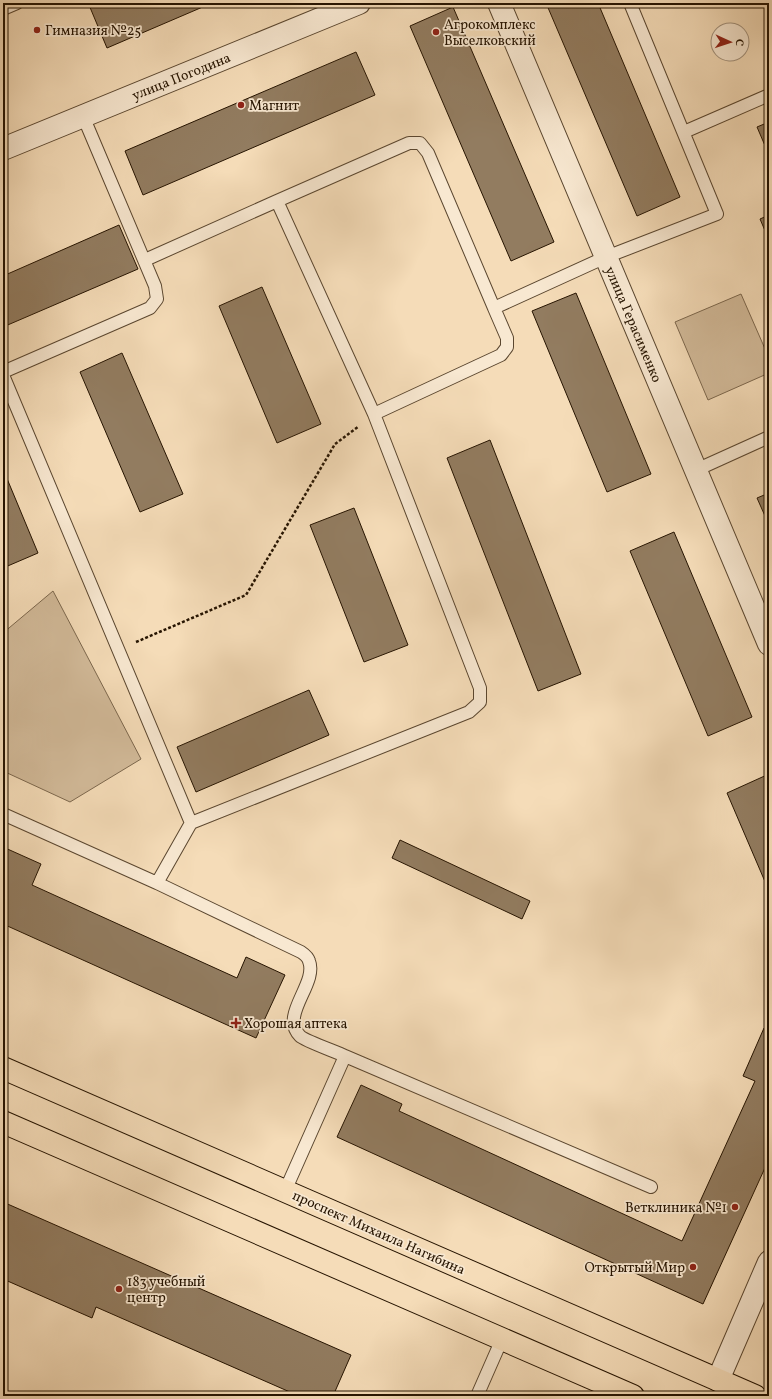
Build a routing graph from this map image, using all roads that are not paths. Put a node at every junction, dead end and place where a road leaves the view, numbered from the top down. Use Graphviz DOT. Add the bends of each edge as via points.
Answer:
graph roads {
  1 [pos="17,3"];
  2 [pos="360,3"];
  3 [pos="499,3"];
  4 [pos="630,3"];
  5 [pos="3,9"];
  6 [pos="769,96"];
  7 [pos="83,116"];
  8 [pos="684,132"];
  9 [pos="3,149"];
  10 [pos="278,201"];
  11 [pos="606,257"];
  12 [pos="145,260"];
  13 [pos="494,308"];
  14 [pos="3,372"];
  15 [pos="3,375"];
  16 [pos="374,414"];
  17 [pos="769,438"];
  18 [pos="696,470"];
  19 [pos="769,644"];
  20 [pos="3,814"];
  21 [pos="191,823"];
  22 [pos="157,883"];
  23 [pos="345,1056"];
  24 [pos="3,1068"];
  25 [pos="3,1122"];
  26 [pos="651,1187"];
  27 [pos="286,1191"];
  28 [pos="769,1262"];
  29 [pos="502,1339"];
  30 [pos="718,1380"];
  31 [pos="477,1396"];
  32 [pos="633,1396"];
  33 [pos="755,1396"];
  1 -- 5 [label="lane"];
  2 -- 7 [label="street, улица Погодина"];
  3 -- 11 [label="street, улица Герасименко"];
  4 -- 8 [label="lane"];
  6 -- 8 [label="lane"];
  7 -- 9 [label="street, улица Погодина"];
  7 -- 12 [label="lane"];
  8 -- 11 [label="lane" via="717,214"];
  10 -- 12 [label="lane"];
  10 -- 13 [label="lane" via="409,143 420,143 428,153"];
  10 -- 16 [label="lane"];
  11 -- 13 [label="lane"];
  11 -- 18 [label="street, улица Герасименко"];
  12 -- 14 [label="lane" via="157,299 150,308"];
  13 -- 16 [label="lane" via="506,338 507,347 501,355"];
  15 -- 21 [label="lane"];
  16 -- 21 [label="lane" via="480,688 480,702 469,712"];
  17 -- 18 [label="lane"];
  18 -- 19 [label="street, улица Герасименко"];
  20 -- 22 [label="lane"];
  21 -- 22 [label="lane"];
  22 -- 23 [label="lane" via="301,952 309,960 311,972 294,1015 294,1027 301,1037"];
  23 -- 26 [label="lane"];
  23 -- 27 [label="lane"];
  24 -- 27 [label="main road, проспект Михаила Нагибина"];
  25 -- 29 [label="main road"];
  27 -- 30 [label="main road, проспект Михаила Нагибина"];
  28 -- 30 [label="street"];
  29 -- 31 [label="lane"];
  29 -- 32 [label="main road"];
  30 -- 33 [label="main road, проспект Михаила Нагибина"];
}
